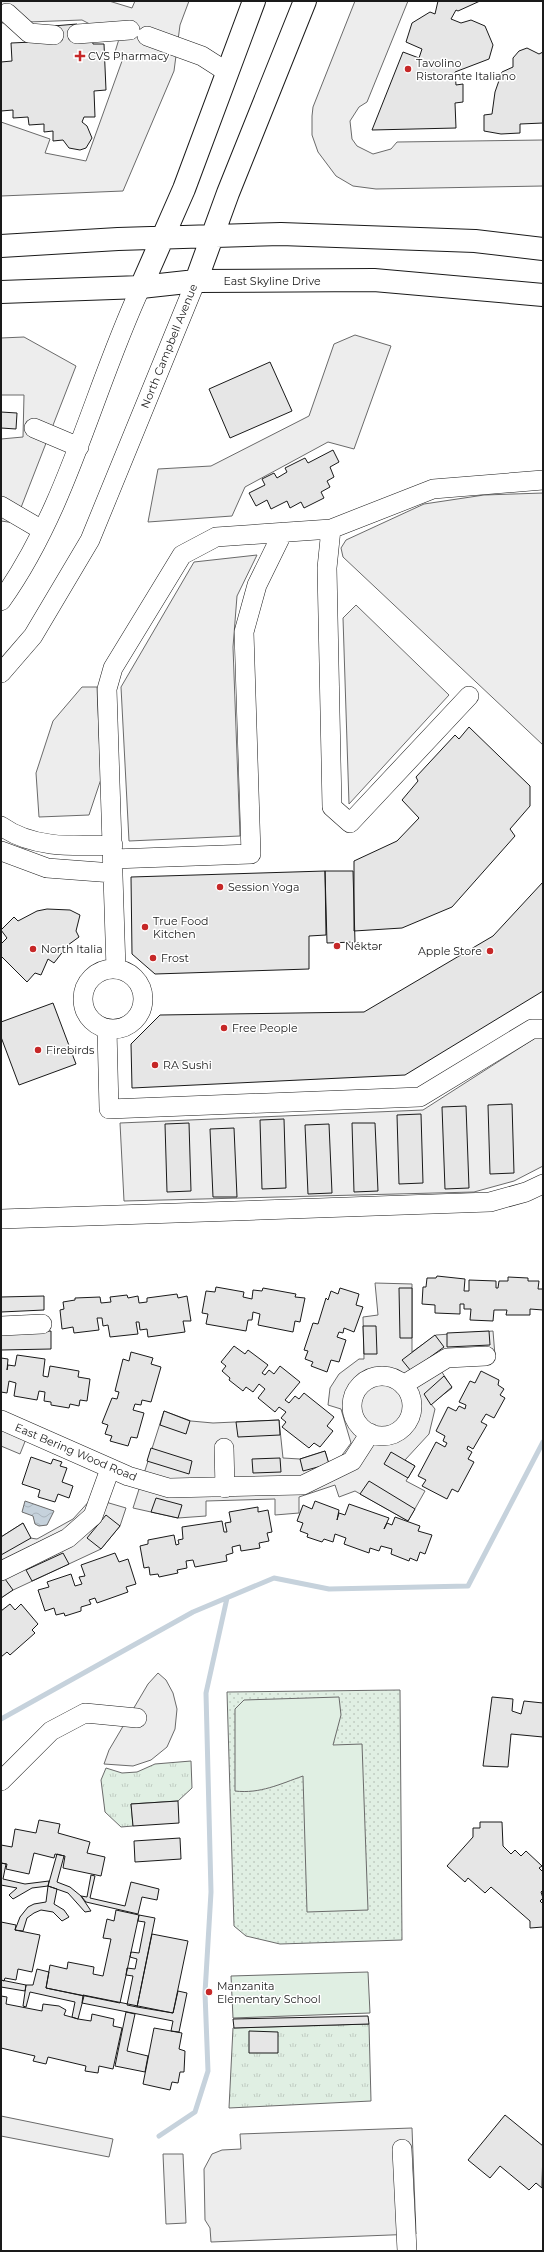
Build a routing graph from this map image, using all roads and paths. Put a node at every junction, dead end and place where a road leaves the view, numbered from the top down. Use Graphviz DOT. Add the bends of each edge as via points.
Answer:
graph roads {
  1 [pos="254,1"];
  2 [pos="305,1"];
  3 [pos="7,13"];
  4 [pos="77,34"];
  5 [pos="54,35"];
  6 [pos="227,72"];
  7 [pos="213,236"];
  8 [pos="162,238"];
  9 [pos="1,246"];
  10 [pos="543,249"];
  11 [pos="196,281"];
  12 [pos="142,287"];
  13 [pos="1,292"];
  14 [pos="543,295"];
  15 [pos="34,428"];
  16 [pos="79,447"];
  17 [pos="543,480"];
  18 [pos="1,506"];
  19 [pos="331,529"];
  20 [pos="42,530"];
  21 [pos="283,532"];
  22 [pos="1,601"];
  23 [pos="1,673"];
  24 [pos="469,696"];
  25 [pos="1,826"];
  26 [pos="1,851"];
  27 [pos="113,859"];
  28 [pos="116,969"];
  29 [pos="107,1029"];
  30 [pos="543,1029"];
  31 [pos="543,1184"];
  32 [pos="1,1219"];
  33 [pos="42,1324"];
  34 [pos="1,1326"];
  35 [pos="486,1356"];
  36 [pos="403,1385"];
  37 [pos="1,1420"];
  38 [pos="370,1433"];
  39 [pos="224,1448"];
  40 [pos="110,1469"];
  41 [pos="225,1488"];
  42 [pos="1,1571"];
  43 [pos="137,1718"];
  44 [pos="1,1781"];
  45 [pos="402,2149"];
  46 [pos="407,2251"];
  1 -- 6 [label="main road"];
  2 -- 7 [label="main road, North Campbell Avenue"];
  3 -- 5 [label="street" via="29,33"];
  4 -- 6 [label="street" via="138,33 202,56"];
  6 -- 8 [label="main road" via="184,189"];
  7 -- 8 [label="main road"];
  7 -- 10 [label="main road" via="281,234 418,238 475,241"];
  7 -- 11 [label="main road, North Campbell Avenue"];
  8 -- 9 [label="main road"];
  8 -- 12 [label="main road"];
  11 -- 12 [label="main road, East Skyline Drive"];
  11 -- 14 [label="main road, East Skyline Drive" via="374,280"];
  11 -- 23 [label="street, North Campbell Avenue" via="90,540 33,636"];
  12 -- 13 [label="main road, East Skyline Drive"];
  12 -- 16 [label="street" via="121,331"];
  15 -- 16 [label="street"];
  16 -- 20 [label="street"];
  17 -- 19 [label="street" via="433,489"];
  18 -- 20 [label="street"];
  19 -- 21 [label="street"];
  19 -- 24 [label="street" via="327,568 332,807 350,823"];
  20 -- 22 [label="street"];
  21 -- 27 [label="street" via="216,537 182,555 113,668 107,689"];
  21 -- 27 [label="street" via="257,585 244,632 251,854"];
  25 -- 27 [label="street" via="12,834"];
  26 -- 27 [label="street" via="47,868"];
  27 -- 28 [label="street"];
  28 -- 29 [label="street" via="96,974 84,990 83,1000 88,1014 98,1025"];
  28 -- 29 [label="street" via="134,977 143,994 143,1003 134,1020 122,1027"];
  29 -- 30 [label="street" via="109,1109 420,1097 532,1029"];
  31 -- 32 [label="street" via="526,1192 490,1202"];
  33 -- 34 [label="street"];
  35 -- 36 [label="street" via="447,1358"];
  36 -- 38 [label="street" via="411,1403 411,1414 406,1423 390,1435"];
  36 -- 38 [label="street" via="388,1377 378,1376 365,1382 355,1392 352,1411 355,1421"];
  37 -- 40 [label="street, East Bering Wood Road"];
  38 -- 41 [label="street, East Bering Wood Road" via="352,1462 303,1485"];
  39 -- 41 [label="street"];
  40 -- 41 [label="street, East Bering Wood Road" via="169,1488"];
  40 -- 42 [label="street" via="93,1516 68,1538"];
  43 -- 44 [label="street" via="85,1712 51,1731"];
  45 -- 46 [label="street"];
}
